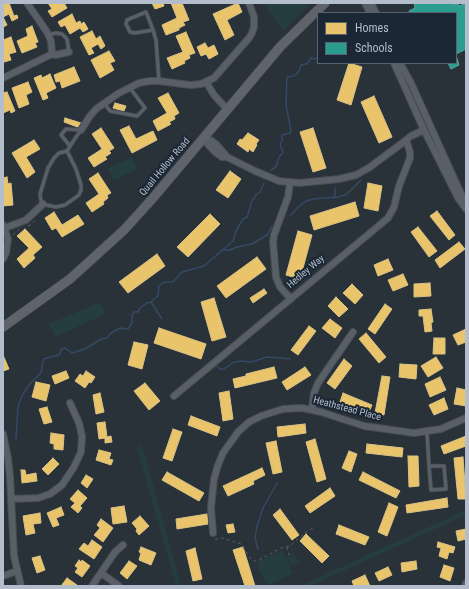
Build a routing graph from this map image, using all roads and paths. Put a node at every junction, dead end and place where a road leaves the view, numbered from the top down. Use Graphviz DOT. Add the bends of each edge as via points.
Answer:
graph roads {
  1 [pos="27,3"];
  2 [pos="249,3"];
  3 [pos="325,3"];
  4 [pos="365,3"];
  5 [pos="371,3"];
  6 [pos="370,12"];
  7 [pos="376,12"];
  8 [pos="153,30"];
  9 [pos="48,35"];
  10 [pos="69,52"];
  11 [pos="52,54"];
  12 [pos="394,64"];
  13 [pos="401,64"];
  14 [pos="3,78"];
  15 [pos="159,81"];
  16 [pos="206,82"];
  17 [pos="129,87"];
  18 [pos="104,103"];
  19 [pos="227,109"];
  20 [pos="431,127"];
  21 [pos="81,130"];
  22 [pos="424,130"];
  23 [pos="203,139"];
  24 [pos="406,140"];
  25 [pos="70,146"];
  26 [pos="67,151"];
  27 [pos="290,183"];
  28 [pos="43,204"];
  29 [pos="465,208"];
  30 [pos="4,227"];
  31 [pos="3,259"];
  32 [pos="290,299"];
  33 [pos="3,327"];
  34 [pos="353,332"];
  35 [pos="174,396"];
  36 [pos="70,403"];
  37 [pos="312,409"];
  38 [pos="466,418"];
  39 [pos="427,432"];
  40 [pos="3,434"];
  41 [pos="429,466"];
  42 [pos="11,499"];
  43 [pos="315,527"];
  44 [pos="214,536"];
  45 [pos="123,545"];
  46 [pos="286,547"];
  47 [pos="289,555"];
  48 [pos="17,571"];
  49 [pos="101,573"];
  50 [pos="3,576"];
  51 [pos="466,583"];
  52 [pos="21,586"];
  53 [pos="92,586"];
  54 [pos="119,586"];
  55 [pos="465,586"];
  1 -- 9 [label="street"];
  2 -- 16 [label="street" via="254,17 252,33 216,75"];
  3 -- 19 [label="main road, Quail Hollow Road" via="280,47"];
  4 -- 6 [label="street"];
  5 -- 7 [label="street"];
  8 -- 8 [label="lane" via="146,12 127,20 130,32"];
  8 -- 15 [label="lane"];
  9 -- 10 [label="lane" via="62,34 67,39"];
  9 -- 11 [label="street"];
  10 -- 11 [label="street"];
  11 -- 14 [label="street"];
  12 -- 22 [label="street"];
  13 -- 20 [label="street"];
  15 -- 16 [label="street" via="190,85"];
  15 -- 17 [label="street"];
  16 -- 19 [label="street"];
  17 -- 18 [label="street"];
  17 -- 18 [label="lane" via="145,108 137,116 110,111"];
  18 -- 21 [label="street" via="90,116"];
  19 -- 23 [label="main road, Quail Hollow Road"];
  20 -- 22 [label="lane"];
  20 -- 29 [label="street" via="463,198"];
  21 -- 25 [label="lane"];
  21 -- 25 [label="lane" via="66,129 61,135"];
  22 -- 24 [label="street"];
  22 -- 29 [label="street"];
  23 -- 27 [label="street" via="222,156 279,181"];
  23 -- 33 [label="main road, Quail Hollow Road" via="119,235 70,279"];
  24 -- 27 [label="street" via="356,175"];
  24 -- 32 [label="street, Hedley Way" via="410,158 391,214"];
  25 -- 26 [label="lane"];
  26 -- 28 [label="lane" via="54,158 48,168 40,194"];
  26 -- 28 [label="lane" via="82,186 79,195 65,205 56,207"];
  27 -- 32 [label="street" via="288,197 274,235 276,278"];
  28 -- 30 [label="street" via="26,220"];
  30 -- 31 [label="street" via="8,239"];
  32 -- 35 [label="street, Hedley Way"];
  34 -- 37 [label="street" via="318,383"];
  36 -- 42 [label="street" via="82,436 81,452 74,468 62,485 50,494 38,498"];
  37 -- 39 [label="street, Heathstead Place" via="364,426 402,432"];
  37 -- 44 [label="street, Heathstead Place" via="275,411 249,422 238,432 223,453 214,479 211,508"];
  38 -- 39 [label="street, Heathstead Place" via="450,426"];
  39 -- 41 [label="lane"];
  40 -- 42 [label="street" via="8,458"];
  41 -- 41 [label="lane" via="431,490 446,489 444,466"];
  42 -- 48 [label="street" via="13,549"];
  43 -- 46 [label="path"];
  44 -- 46 [label="path" via="241,544 254,561"];
  45 -- 49 [label="street"];
  46 -- 47 [label="path"];
  48 -- 50 [label="street"];
  48 -- 52 [label="street"];
  49 -- 53 [label="street"];
  49 -- 54 [label="street"];
  51 -- 55 [label="street"];
}
